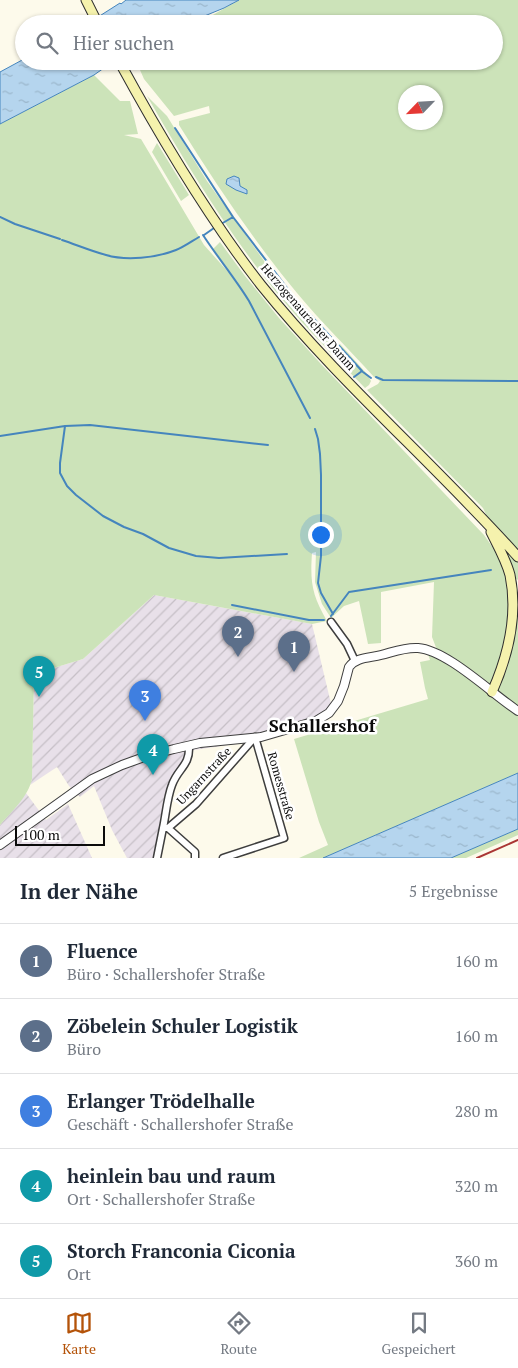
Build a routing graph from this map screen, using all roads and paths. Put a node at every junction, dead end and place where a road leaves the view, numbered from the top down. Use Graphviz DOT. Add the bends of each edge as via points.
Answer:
graph roads {
  1 [pos="86,0"];
  2 [pos="94,15"];
  3 [pos="124,70"];
  4 [pos="487,523"];
  5 [pos="518,557"];
  6 [pos="518,620"];
  7 [pos="331,622"];
  8 [pos="512,629"];
  9 [pos="355,661"];
  10 [pos="492,692"];
  11 [pos="518,711"];
  12 [pos="255,738"];
  13 [pos="189,746"];
  14 [pos="165,828"];
  15 [pos="0,845"];
  16 [pos="157,858"];
  17 [pos="195,858"];
  18 [pos="223,858"];
  1 -- 2 [label="main road"];
  3 -- 4 [label="main road, Herzogenauracher Damm" via="194,190 261,285 327,360"];
  4 -- 5 [label="main road, Herzogenauracher Damm"];
  4 -- 8 [label="main road" via="510,574"];
  6 -- 8 [label="main road"];
  7 -- 9 [label="street"];
  8 -- 10 [label="main road" via="504,663"];
  9 -- 10 [label="street" via="403,649 428,650 450,661"];
  9 -- 12 [label="street" via="349,667 338,701 323,717 306,725"];
  10 -- 11 [label="street"];
  12 -- 13 [label="street"];
  12 -- 14 [label="street, Ungarnstraße" via="196,804"];
  12 -- 18 [label="street, Romesstraße" via="284,838"];
  13 -- 14 [label="street" via="186,763 171,787"];
  13 -- 15 [label="street" via="147,756 100,774"];
  14 -- 16 [label="street"];
  14 -- 17 [label="street" via="195,852"];
}
